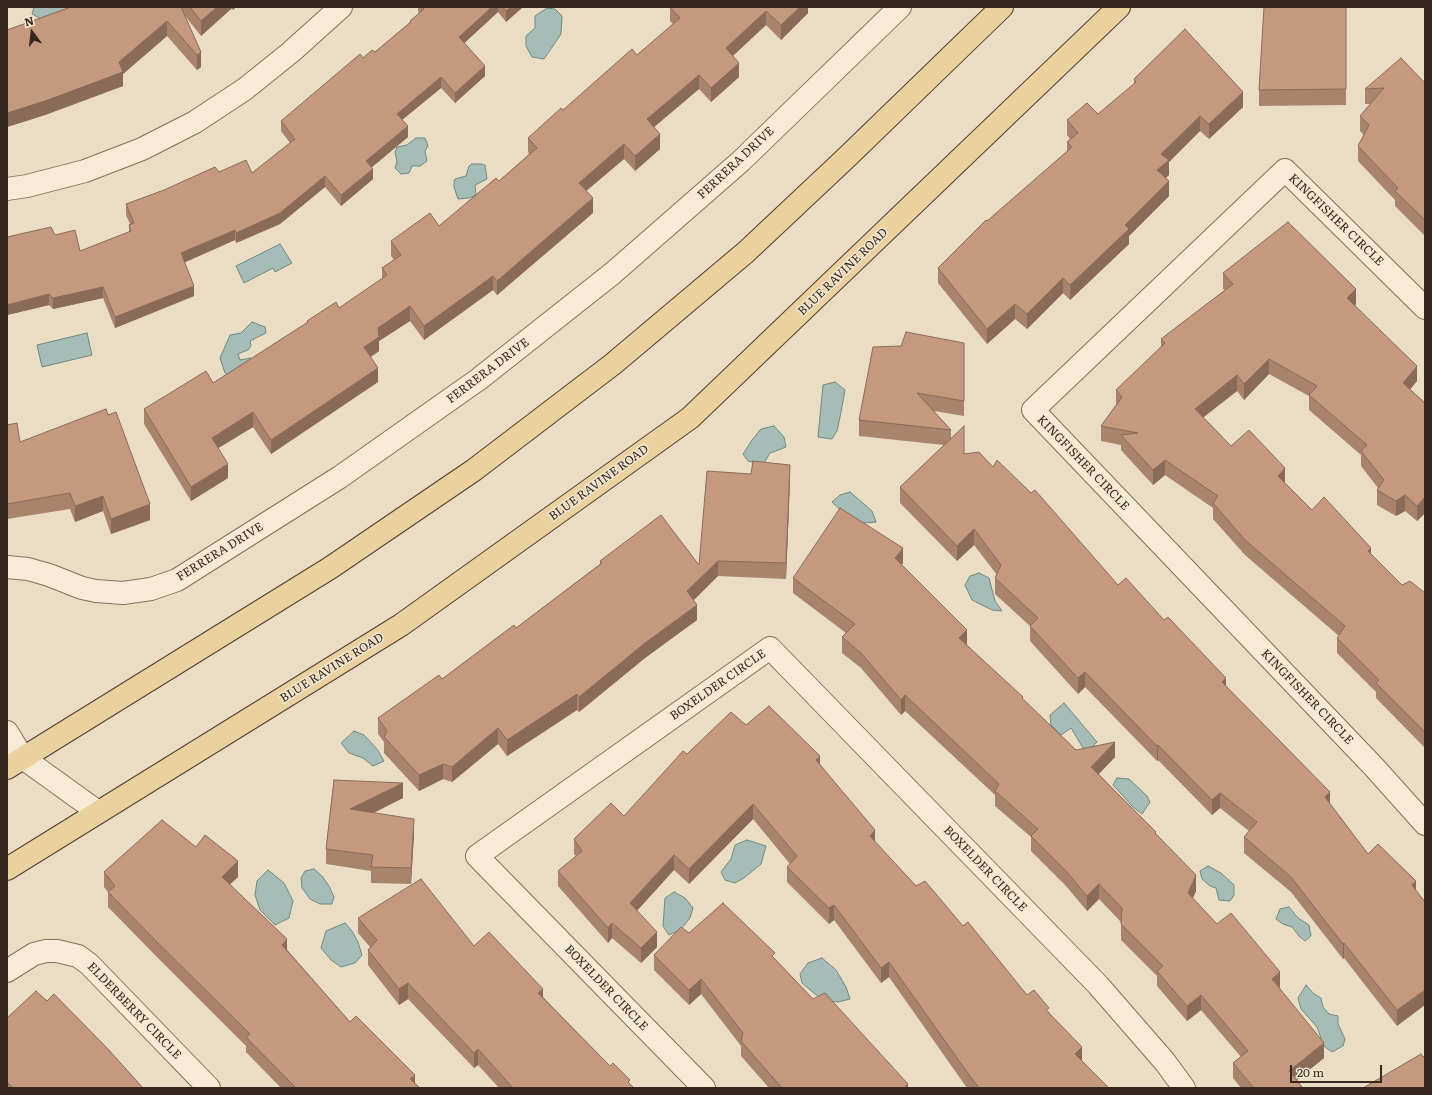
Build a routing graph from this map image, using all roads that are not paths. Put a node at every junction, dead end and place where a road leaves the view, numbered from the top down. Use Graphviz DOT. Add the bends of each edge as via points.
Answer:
graph roads {
  1 [pos="341,7"];
  2 [pos="900,7"];
  3 [pos="1002,7"];
  4 [pos="1119,7"];
  5 [pos="7,189"];
  6 [pos="1425,308"];
  7 [pos="7,567"];
  8 [pos="7,732"];
  9 [pos="15,763"];
  10 [pos="98,812"];
  11 [pos="1425,824"];
  12 [pos="7,869"];
  13 [pos="7,971"];
  14 [pos="209,1088"];
  15 [pos="704,1088"];
  16 [pos="1184,1088"];
  1 -- 5 [label="street" via="292,52 245,89 195,122 142,149 86,170"];
  2 -- 7 [label="street, FERRERA DRIVE" via="741,161 613,273 479,379 327,486 177,580 151,589 124,593 96,591 28,569"];
  3 -- 9 [label="main road" via="746,252 613,364 474,470 330,568"];
  4 -- 10 [label="main road, BLUE RAVINE ROAD" via="690,418 401,626"];
  6 -- 11 [label="street, KINGFISHER CIRCLE" via="1285,170 1033,410 1374,767"];
  8 -- 9 [label="street"];
  9 -- 10 [label="street"];
  10 -- 12 [label="main road, BLUE RAVINE ROAD"];
  13 -- 14 [label="street, ELDERBERRY CIRCLE" via="34,954 46,951 78,956 89,964"];
  15 -- 16 [label="street, BOXELDER CIRCLE" via="477,856 770,648 1098,985 1165,1062"];
}
